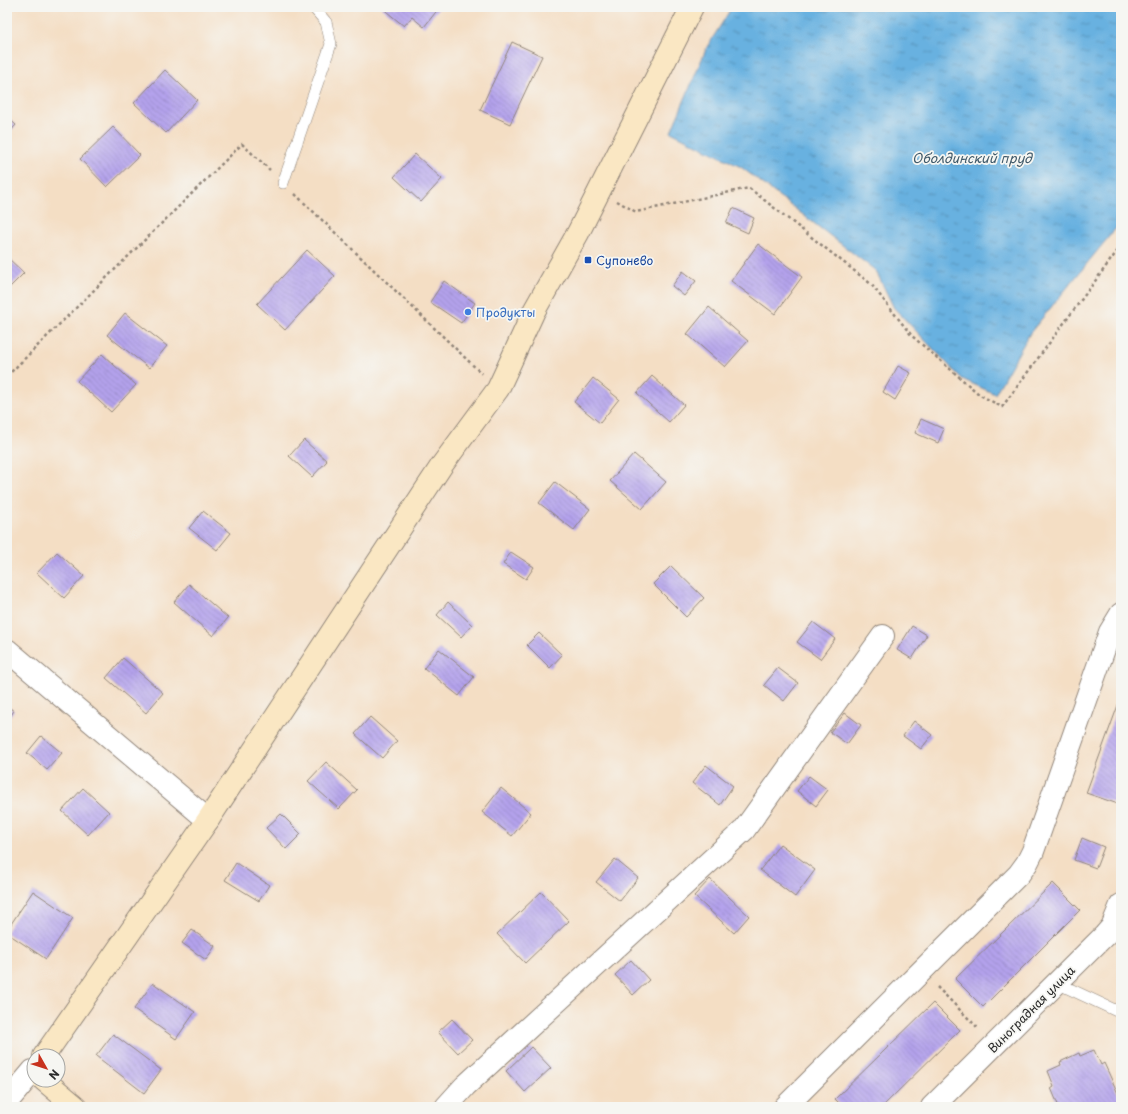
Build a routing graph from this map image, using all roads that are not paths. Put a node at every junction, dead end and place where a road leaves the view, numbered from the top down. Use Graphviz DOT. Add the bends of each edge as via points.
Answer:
graph roads {
  1 [pos="313,7"];
  2 [pos="692,7"];
  3 [pos="283,183"];
  4 [pos="1121,614"];
  5 [pos="883,636"];
  6 [pos="7,650"];
  7 [pos="208,820"];
  8 [pos="1121,904"];
  9 [pos="1057,983"];
  10 [pos="1121,1013"];
  11 [pos="53,1048"];
  12 [pos="26,1082"];
  13 [pos="56,1088"];
  14 [pos="7,1102"];
  15 [pos="76,1107"];
  16 [pos="446,1107"];
  17 [pos="785,1107"];
  18 [pos="932,1107"];
  1 -- 3 [label="lane" via="326,22 331,44"];
  2 -- 7 [label="street" via="578,233 534,311 498,389 442,465"];
  4 -- 17 [label="street" via="1110,632 1027,863 1019,874"];
  5 -- 16 [label="street" via="744,830 471,1081"];
  6 -- 7 [label="street"];
  7 -- 11 [label="street"];
  8 -- 9 [label="street, Виноградная улица" via="1112,927"];
  9 -- 10 [label="lane"];
  9 -- 18 [label="street, Виноградная улица"];
  12 -- 14 [label="street"];
  13 -- 15 [label="street"];
}
